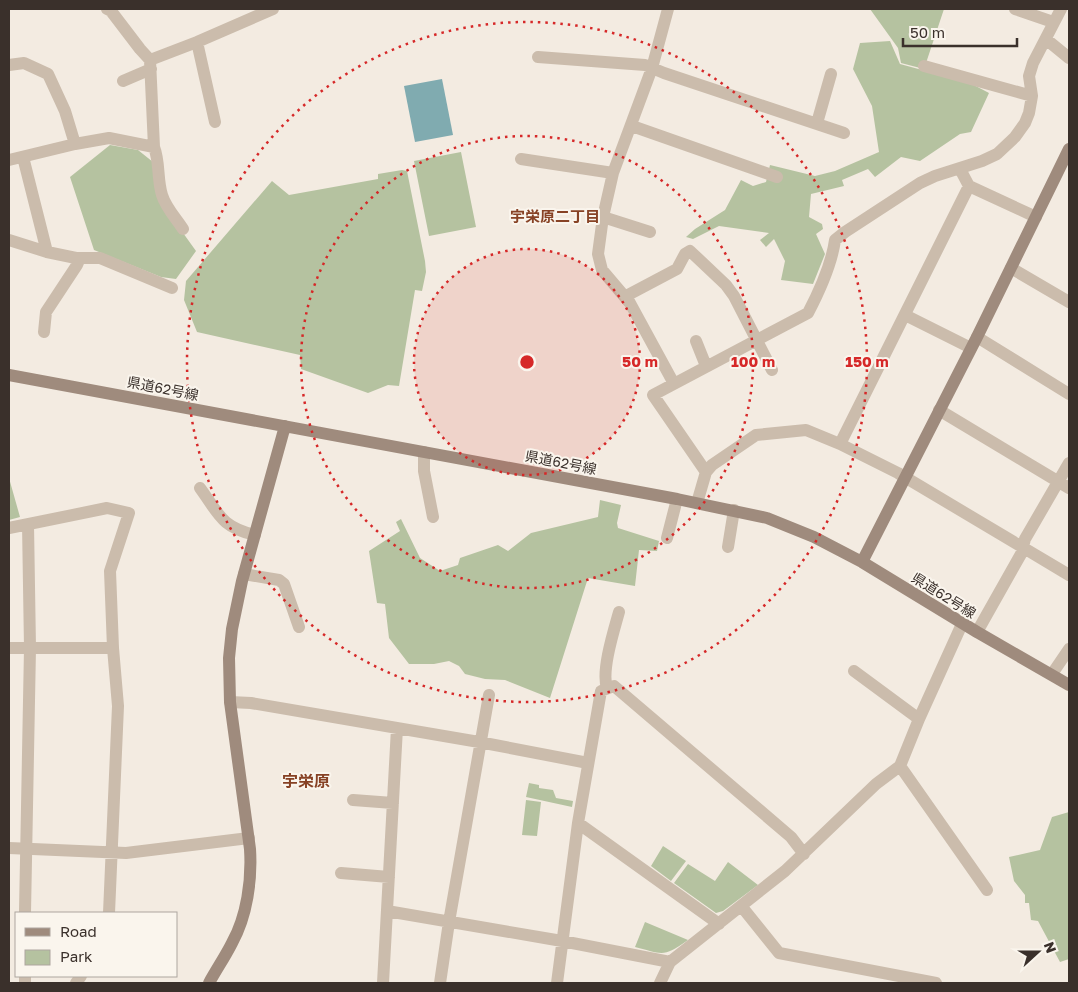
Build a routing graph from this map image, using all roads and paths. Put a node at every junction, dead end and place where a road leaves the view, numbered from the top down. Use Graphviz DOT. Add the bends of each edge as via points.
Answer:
graph roads {
  1 [pos="273,9"];
  2 [pos="668,9"];
  3 [pos="1015,9"];
  4 [pos="1061,9"];
  5 [pos="110,10"];
  6 [pos="1053,22"];
  7 [pos="1047,40"];
  8 [pos="198,42"];
  9 [pos="538,57"];
  10 [pos="1069,58"];
  11 [pos="9,64"];
  12 [pos="151,64"];
  13 [pos="924,66"];
  14 [pos="652,68"];
  15 [pos="831,74"];
  16 [pos="123,81"];
  17 [pos="1032,96"];
  18 [pos="214,122"];
  19 [pos="817,123"];
  20 [pos="632,126"];
  21 [pos="844,133"];
  22 [pos="75,144"];
  23 [pos="154,146"];
  24 [pos="1069,149"];
  25 [pos="23,157"];
  26 [pos="521,159"];
  27 [pos="9,160"];
  28 [pos="960,169"];
  29 [pos="613,174"];
  30 [pos="777,177"];
  31 [pos="969,186"];
  32 [pos="603,217"];
  33 [pos="1036,217"];
  34 [pos="183,229"];
  35 [pos="650,232"];
  36 [pos="9,240"];
  37 [pos="47,252"];
  38 [pos="80,258"];
  39 [pos="1011,268"];
  40 [pos="172,288"];
  41 [pos="626,296"];
  42 [pos="1069,302"];
  43 [pos="905,315"];
  44 [pos="44,332"];
  45 [pos="756,340"];
  46 [pos="696,341"];
  47 [pos="974,342"];
  48 [pos="706,366"];
  49 [pos="772,370"];
  50 [pos="9,376"];
  51 [pos="673,382"];
  52 [pos="1069,394"];
  53 [pos="940,410"];
  54 [pos="285,426"];
  55 [pos="840,444"];
  56 [pos="424,452"];
  57 [pos="1069,463"];
  58 [pos="706,472"];
  59 [pos="906,478"];
  60 [pos="1064,485"];
  61 [pos="200,488"];
  62 [pos="677,499"];
  63 [pos="697,503"];
  64 [pos="734,510"];
  65 [pos="433,517"];
  66 [pos="28,524"];
  67 [pos="9,528"];
  68 [pos="255,535"];
  69 [pos="667,538"];
  70 [pos="728,547"];
  71 [pos="1023,547"];
  72 [pos="862,562"];
  73 [pos="244,574"];
  74 [pos="1069,575"];
  75 [pos="618,612"];
  76 [pos="962,624"];
  77 [pos="299,627"];
  78 [pos="977,632"];
  79 [pos="9,648"];
  80 [pos="30,648"];
  81 [pos="113,648"];
  82 [pos="1069,648"];
  83 [pos="854,671"];
  84 [pos="1052,674"];
  85 [pos="1069,684"];
  86 [pos="607,688"];
  87 [pos="489,695"];
  88 [pos="230,702"];
  89 [pos="919,719"];
  90 [pos="397,728"];
  91 [pos="479,742"];
  92 [pos="588,764"];
  93 [pos="900,766"];
  94 [pos="353,800"];
  95 [pos="392,803"];
  96 [pos="578,823"];
  97 [pos="249,838"];
  98 [pos="9,848"];
  99 [pos="26,849"];
  100 [pos="111,852"];
  101 [pos="804,854"];
  102 [pos="341,873"];
  103 [pos="389,877"];
  104 [pos="987,890"];
  105 [pos="742,907"];
  106 [pos="387,911"];
  107 [pos="25,912"];
  108 [pos="110,912"];
  109 [pos="448,922"];
  110 [pos="719,924"];
  111 [pos="562,941"];
  112 [pos="670,962"];
  113 [pos="209,983"];
  114 [pos="383,983"];
  115 [pos="440,983"];
  116 [pos="556,983"];
  117 [pos="660,983"];
  118 [pos="936,983"];
  1 -- 8 [label="street"];
  2 -- 14 [label="street"];
  3 -- 6 [label="street"];
  4 -- 6 [label="street"];
  5 -- 12 [label="street"];
  6 -- 7 [label="street"];
  7 -- 10 [label="street"];
  7 -- 17 [label="street" via="1029,76"];
  8 -- 12 [label="street"];
  8 -- 18 [label="street"];
  9 -- 14 [label="street"];
  11 -- 22 [label="street" via="24,63 48,74"];
  12 -- 16 [label="street"];
  12 -- 23 [label="street"];
  13 -- 17 [label="street"];
  14 -- 19 [label="street"];
  14 -- 20 [label="street"];
  15 -- 19 [label="street"];
  17 -- 28 [label="street" via="1025,123 1015,137 997,154"];
  19 -- 21 [label="street"];
  20 -- 29 [label="street"];
  20 -- 30 [label="street"];
  22 -- 23 [label="street" via="110,138"];
  22 -- 25 [label="street"];
  23 -- 34 [label="street" via="162,193"];
  24 -- 33 [label="main road"];
  25 -- 27 [label="street"];
  25 -- 37 [label="street"];
  26 -- 29 [label="street"];
  28 -- 31 [label="street"];
  28 -- 45 [label="street" via="920,183 835,240 808,312"];
  29 -- 32 [label="street"];
  31 -- 33 [label="street"];
  31 -- 43 [label="street"];
  32 -- 35 [label="street"];
  32 -- 41 [label="street" via="598,254 602,270"];
  33 -- 39 [label="main road"];
  36 -- 37 [label="street"];
  37 -- 38 [label="street"];
  38 -- 40 [label="street" via="100,258"];
  38 -- 44 [label="street" via="46,312"];
  39 -- 42 [label="street"];
  39 -- 47 [label="main road"];
  41 -- 45 [label="street" via="677,269 690,251 726,285"];
  41 -- 51 [label="street"];
  43 -- 47 [label="street"];
  43 -- 55 [label="street"];
  45 -- 48 [label="street"];
  45 -- 49 [label="street"];
  46 -- 48 [label="street"];
  47 -- 52 [label="street"];
  47 -- 53 [label="main road"];
  48 -- 51 [label="street"];
  50 -- 54 [label="main road, 県道62号線"];
  51 -- 58 [label="street" via="653,394"];
  53 -- 59 [label="main road"];
  53 -- 60 [label="street"];
  54 -- 56 [label="main road, 県道62号線"];
  54 -- 68 [label="main road"];
  55 -- 58 [label="street" via="806,430 756,435"];
  55 -- 59 [label="street"];
  56 -- 62 [label="main road, 県道62号線"];
  56 -- 65 [label="street" via="424,471"];
  57 -- 60 [label="street"];
  58 -- 63 [label="street"];
  59 -- 71 [label="street"];
  59 -- 72 [label="main road"];
  60 -- 71 [label="street"];
  61 -- 68 [label="street" via="224,522"];
  62 -- 63 [label="main road, 県道62号線"];
  62 -- 69 [label="street"];
  63 -- 64 [label="main road, 県道62号線"];
  64 -- 70 [label="street"];
  64 -- 72 [label="main road, 県道62号線" via="788,526"];
  66 -- 67 [label="street"];
  66 -- 80 [label="street"];
  66 -- 81 [label="street" via="107,508 129,514 110,571"];
  68 -- 73 [label="main road"];
  71 -- 74 [label="street"];
  71 -- 78 [label="street"];
  72 -- 76 [label="main road, 県道62号線"];
  73 -- 77 [label="street" via="279,580 284,584"];
  73 -- 88 [label="main road" via="232,629"];
  75 -- 86 [label="street" via="606,670"];
  76 -- 78 [label="main road, 県道62号線"];
  76 -- 89 [label="street"];
  78 -- 84 [label="main road, 県道62号線"];
  79 -- 80 [label="street"];
  80 -- 81 [label="street"];
  80 -- 99 [label="street"];
  81 -- 100 [label="street" via="118,706"];
  82 -- 84 [label="street"];
  83 -- 89 [label="street"];
  84 -- 85 [label="main road, 県道62号線"];
  86 -- 92 [label="street" via="601,691"];
  86 -- 101 [label="street" via="614,686 791,837"];
  87 -- 91 [label="street"];
  88 -- 90 [label="street"];
  88 -- 97 [label="main road"];
  89 -- 93 [label="street"];
  90 -- 91 [label="street"];
  90 -- 95 [label="street"];
  91 -- 92 [label="street"];
  91 -- 109 [label="street"];
  92 -- 96 [label="street"];
  93 -- 101 [label="street" via="876,784"];
  93 -- 104 [label="street"];
  94 -- 95 [label="street"];
  95 -- 103 [label="street"];
  96 -- 110 [label="street"];
  96 -- 111 [label="street"];
  97 -- 100 [label="street"];
  97 -- 113 [label="main road" via="251,862 245,910 233,942"];
  98 -- 99 [label="street"];
  99 -- 100 [label="street"];
  99 -- 107 [label="street"];
  100 -- 108 [label="street"];
  101 -- 105 [label="street"];
  102 -- 103 [label="street"];
  103 -- 106 [label="street"];
  105 -- 110 [label="street"];
  105 -- 118 [label="street" via="779,953"];
  106 -- 109 [label="street"];
  106 -- 114 [label="street"];
  109 -- 111 [label="street"];
  109 -- 115 [label="street"];
  110 -- 112 [label="street"];
  111 -- 112 [label="street"];
  111 -- 116 [label="street"];
  112 -- 117 [label="street"];
}
